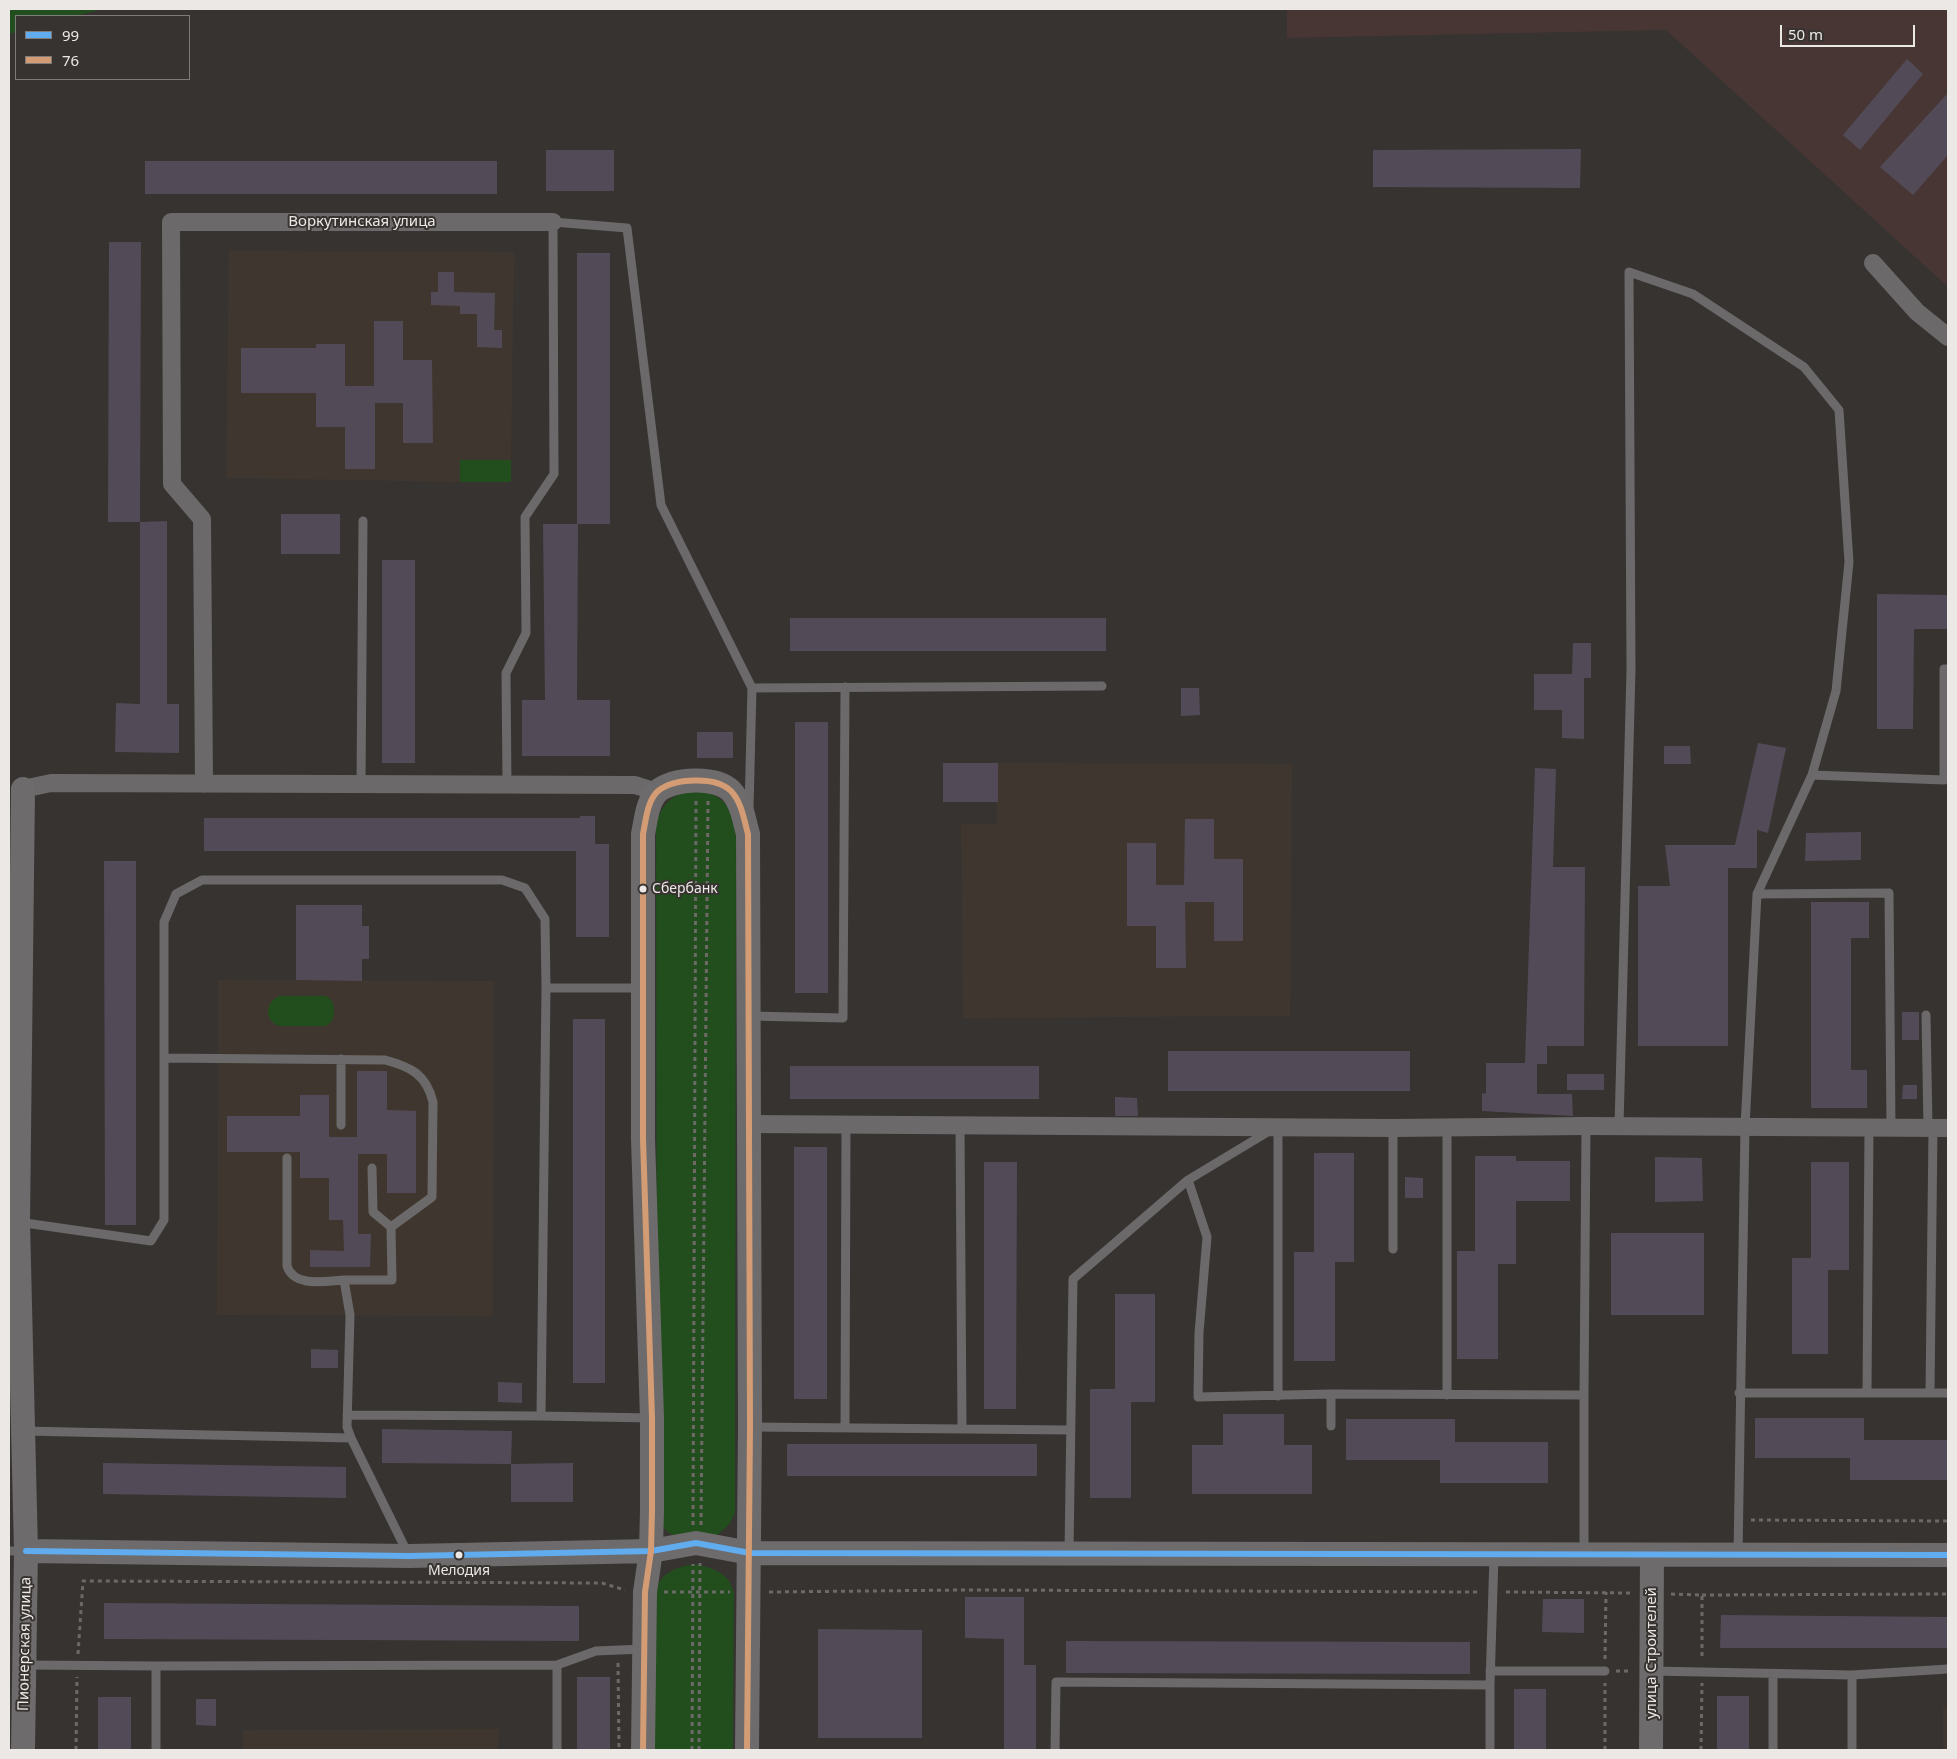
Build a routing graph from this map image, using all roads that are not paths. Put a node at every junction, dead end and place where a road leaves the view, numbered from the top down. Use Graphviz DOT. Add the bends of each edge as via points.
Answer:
graph roads {
  1 [pos="553,222"];
  2 [pos="1873,263"];
  3 [pos="1948,337"];
  4 [pos="363,521"];
  5 [pos="1948,669"];
  6 [pos="1102,686"];
  7 [pos="845,687"];
  8 [pos="752,688"];
  9 [pos="1812,775"];
  10 [pos="204,784"];
  11 [pos="361,785"];
  12 [pos="507,785"];
  13 [pos="23,789"];
  14 [pos="658,792"];
  15 [pos="748,834"];
  16 [pos="1757,894"];
  17 [pos="546,988"];
  18 [pos="644,988"];
  19 [pos="1926,1015"];
  20 [pos="748,1016"];
  21 [pos="164,1058"];
  22 [pos="341,1059"];
  23 [pos="341,1124"];
  24 [pos="748,1124"];
  25 [pos="846,1124"];
  26 [pos="960,1125"];
  27 [pos="1278,1126"];
  28 [pos="1586,1126"];
  29 [pos="1619,1126"];
  30 [pos="1745,1127"];
  31 [pos="1392,1128"];
  32 [pos="1447,1128"];
  33 [pos="1869,1128"];
  34 [pos="1891,1128"];
  35 [pos="1936,1128"];
  36 [pos="287,1158"];
  37 [pos="372,1168"];
  38 [pos="1188,1180"];
  39 [pos="18,1222"];
  40 [pos="391,1227"];
  41 [pos="1393,1249"];
  42 [pos="344,1280"];
  43 [pos="1739,1393"];
  44 [pos="1867,1393"];
  45 [pos="1930,1393"];
  46 [pos="1948,1393"];
  47 [pos="1331,1394"];
  48 [pos="1447,1395"];
  49 [pos="1584,1395"];
  50 [pos="1278,1396"];
  51 [pos="347,1415"];
  52 [pos="541,1416"];
  53 [pos="652,1418"];
  54 [pos="1331,1426"];
  55 [pos="750,1427"];
  56 [pos="845,1428"];
  57 [pos="962,1429"];
  58 [pos="1071,1430"];
  59 [pos="22,1431"];
  60 [pos="351,1438"];
  61 [pos="17,1551"];
  62 [pos="651,1552"];
  63 [pos="750,1553"];
  64 [pos="1069,1554"];
  65 [pos="1494,1555"];
  66 [pos="1584,1555"];
  67 [pos="1652,1555"];
  68 [pos="1738,1555"];
  69 [pos="1948,1555"];
  70 [pos="409,1556"];
  71 [pos="644,1649"];
  72 [pos="25,1665"];
  73 [pos="557,1665"];
  74 [pos="156,1666"];
  75 [pos="1948,1669"];
  76 [pos="1490,1671"];
  77 [pos="1605,1671"];
  78 [pos="1652,1672"];
  79 [pos="1773,1675"];
  80 [pos="1852,1675"];
  81 [pos="1490,1685"];
  82 [pos="23,1750"];
  83 [pos="156,1750"];
  84 [pos="557,1750"];
  85 [pos="644,1750"];
  86 [pos="747,1750"];
  87 [pos="1055,1750"];
  88 [pos="1490,1750"];
  89 [pos="1651,1750"];
  90 [pos="1773,1750"];
  91 [pos="1852,1750"];
  1 -- 8 [label="lane" via="627,228 661,505"];
  1 -- 10 [label="street, Воркутинская улица" via="171,222 172,484 202,518"];
  1 -- 12 [label="lane" via="554,474 525,517 526,633 506,673"];
  2 -- 3 [label="street" via="1917,312"];
  4 -- 11 [label="lane"];
  5 -- 9 [label="lane" via="1944,669 1944,780"];
  6 -- 7 [label="lane"];
  7 -- 8 [label="lane"];
  7 -- 20 [label="lane" via="843,1018"];
  8 -- 15 [label="lane"];
  9 -- 16 [label="lane"];
  9 -- 29 [label="lane" via="1836,691 1849,562 1839,410 1804,367 1693,294 1628,272 1631,670"];
  10 -- 11 [label="street"];
  10 -- 13 [label="street" via="51,783"];
  11 -- 12 [label="street"];
  12 -- 14 [label="street" via="635,785"];
  13 -- 39 [label="main road, Пионерская улица"];
  14 -- 15 [label="main road" via="675,782 702,786 718,783 731,791 742,809"];
  14 -- 18 [label="main road" via="648,808 643,834"];
  15 -- 20 [label="main road"];
  16 -- 30 [label="lane"];
  16 -- 34 [label="lane" via="1889,893"];
  17 -- 18 [label="lane"];
  17 -- 21 [label="lane" via="545,919 525,888 502,880 202,880 176,894 164,922"];
  17 -- 52 [label="lane"];
  18 -- 53 [label="main road" via="644,1139"];
  19 -- 35 [label="lane"];
  20 -- 24 [label="main road"];
  21 -- 22 [label="lane"];
  21 -- 39 [label="lane" via="164,1220 151,1241"];
  22 -- 23 [label="lane"];
  22 -- 40 [label="lane" via="398,1063 415,1072 430,1088 433,1102 432,1197"];
  24 -- 25 [label="street"];
  24 -- 55 [label="main road"];
  25 -- 26 [label="street"];
  25 -- 56 [label="lane"];
  26 -- 27 [label="street"];
  26 -- 57 [label="lane"];
  27 -- 31 [label="street"];
  27 -- 38 [label="lane"];
  27 -- 50 [label="lane"];
  28 -- 29 [label="street"];
  28 -- 32 [label="street"];
  28 -- 49 [label="lane"];
  29 -- 30 [label="street"];
  30 -- 33 [label="street"];
  30 -- 43 [label="lane"];
  31 -- 32 [label="street"];
  31 -- 41 [label="lane"];
  32 -- 48 [label="lane"];
  33 -- 34 [label="street"];
  33 -- 44 [label="lane"];
  34 -- 35 [label="street"];
  35 -- 45 [label="lane"];
  36 -- 42 [label="lane" via="289,1273 300,1281"];
  37 -- 40 [label="lane" via="373,1212"];
  38 -- 50 [label="lane" via="1207,1237 1199,1333 1198,1396"];
  38 -- 58 [label="lane" via="1072,1279"];
  39 -- 59 [label="main road, Пионерская улица"];
  40 -- 42 [label="lane" via="392,1280"];
  42 -- 51 [label="lane" via="350,1315"];
  43 -- 44 [label="lane"];
  43 -- 68 [label="lane"];
  44 -- 45 [label="lane"];
  45 -- 46 [label="lane"];
  47 -- 48 [label="lane"];
  47 -- 50 [label="lane"];
  47 -- 54 [label="lane"];
  48 -- 49 [label="lane"];
  49 -- 66 [label="lane"];
  51 -- 52 [label="lane"];
  51 -- 60 [label="lane"];
  52 -- 53 [label="lane"];
  53 -- 62 [label="main road"];
  55 -- 56 [label="lane"];
  55 -- 63 [label="main road"];
  56 -- 57 [label="lane"];
  57 -- 58 [label="lane"];
  58 -- 64 [label="lane"];
  59 -- 60 [label="lane"];
  59 -- 61 [label="main road, Пионерская улица"];
  60 -- 70 [label="lane"];
  61 -- 70 [label="main road"];
  61 -- 72 [label="main road, Пионерская улица"];
  62 -- 63 [label="main road" via="699,1542"];
  62 -- 70 [label="main road"];
  62 -- 71 [label="main road" via="645,1592"];
  63 -- 64 [label="main road"];
  63 -- 86 [label="main road"];
  64 -- 65 [label="main road"];
  65 -- 66 [label="main road"];
  65 -- 76 [label="lane"];
  66 -- 67 [label="main road"];
  67 -- 68 [label="main road"];
  67 -- 78 [label="main road, улица Строителей"];
  68 -- 69 [label="main road"];
  71 -- 73 [label="lane" via="596,1651"];
  71 -- 85 [label="main road"];
  72 -- 74 [label="lane"];
  72 -- 82 [label="main road, Пионерская улица"];
  73 -- 74 [label="lane"];
  73 -- 84 [label="lane"];
  74 -- 83 [label="lane"];
  75 -- 80 [label="lane"];
  76 -- 77 [label="lane"];
  76 -- 81 [label="lane"];
  78 -- 79 [label="lane"];
  78 -- 89 [label="main road, улица Строителей"];
  79 -- 80 [label="lane"];
  79 -- 90 [label="lane"];
  80 -- 91 [label="lane"];
  81 -- 87 [label="lane" via="1056,1682"];
  81 -- 88 [label="lane"];
}
